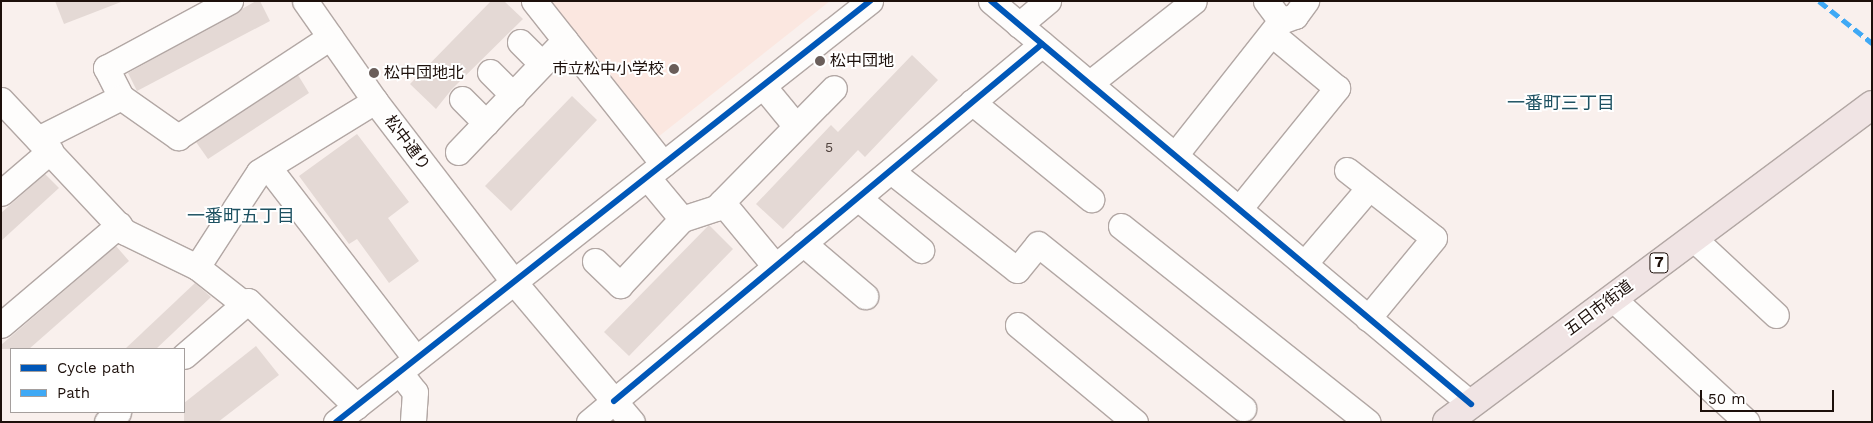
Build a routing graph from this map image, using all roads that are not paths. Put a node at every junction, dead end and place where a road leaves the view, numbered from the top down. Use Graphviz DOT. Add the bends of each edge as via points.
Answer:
graph roads {
  1 [pos="230,1"];
  2 [pos="305,1"];
  3 [pos="534,1"];
  4 [pos="870,1"];
  5 [pos="991,1"];
  6 [pos="1048,1"];
  7 [pos="1194,1"];
  8 [pos="1266,1"];
  9 [pos="1306,1"];
  10 [pos="1019,25"];
  11 [pos="1277,28"];
  12 [pos="330,37"];
  13 [pos="565,40"];
  14 [pos="520,42"];
  15 [pos="1042,44"];
  16 [pos="542,64"];
  17 [pos="490,72"];
  18 [pos="1090,83"];
  19 [pos="763,86"];
  20 [pos="834,88"];
  21 [pos="513,95"];
  22 [pos="121,97"];
  23 [pos="462,99"];
  24 [pos="1,100"];
  25 [pos="375,101"];
  26 [pos="972,102"];
  27 [pos="1872,105"];
  28 [pos="486,123"];
  29 [pos="795,125"];
  30 [pos="44,145"];
  31 [pos="458,152"];
  32 [pos="1175,155"];
  33 [pos="268,167"];
  34 [pos="655,170"];
  35 [pos="891,170"];
  36 [pos="1347,170"];
  37 [pos="1,192"];
  38 [pos="1361,197"];
  39 [pos="858,198"];
  40 [pos="1091,199"];
  41 [pos="722,202"];
  42 [pos="1239,209"];
  43 [pos="682,220"];
  44 [pos="119,225"];
  45 [pos="1121,226"];
  46 [pos="1693,238"];
  47 [pos="803,243"];
  48 [pos="921,250"];
  49 [pos="595,261"];
  50 [pos="1304,264"];
  51 [pos="197,266"];
  52 [pos="775,266"];
  53 [pos="514,282"];
  54 [pos="865,296"];
  55 [pos="1612,298"];
  56 [pos="244,304"];
  57 [pos="1776,315"];
  58 [pos="1368,318"];
  59 [pos="1,324"];
  60 [pos="1018,325"];
  61 [pos="185,355"];
  62 [pos="408,366"];
  63 [pos="614,401"];
  64 [pos="1471,404"];
  65 [pos="356,406"];
  66 [pos="1243,408"];
  67 [pos="117,413"];
  68 [pos="106,422"];
  69 [pos="336,422"];
  70 [pos="413,422"];
  71 [pos="589,422"];
  72 [pos="632,422"];
  73 [pos="1135,422"];
  74 [pos="1367,422"];
  75 [pos="1447,422"];
  76 [pos="1748,422"];
  1 -- 22 [label="street" via="106,68"];
  2 -- 12 [label="street, 松中通り"];
  3 -- 13 [label="street"];
  4 -- 19 [label="street"];
  5 -- 10 [label="street"];
  6 -- 10 [label="street"];
  7 -- 18 [label="street"];
  8 -- 11 [label="street"];
  9 -- 11 [label="street" via="1294,16"];
  10 -- 15 [label="street"];
  11 -- 32 [label="street"];
  11 -- 42 [label="street" via="1337,88"];
  12 -- 22 [label="street" via="178,137"];
  12 -- 25 [label="street, 松中通り"];
  13 -- 16 [label="street"];
  13 -- 34 [label="street"];
  14 -- 16 [label="street"];
  15 -- 18 [label="street"];
  15 -- 26 [label="street"];
  16 -- 21 [label="street"];
  17 -- 21 [label="street"];
  18 -- 32 [label="street"];
  19 -- 29 [label="street"];
  19 -- 34 [label="street"];
  20 -- 29 [label="street"];
  21 -- 28 [label="street"];
  22 -- 30 [label="street"];
  23 -- 28 [label="street"];
  24 -- 30 [label="street"];
  25 -- 33 [label="street"];
  25 -- 53 [label="street, 松中通り"];
  26 -- 35 [label="street"];
  26 -- 40 [label="street"];
  27 -- 46 [label="main road, 五日市街道 / 7"];
  28 -- 31 [label="street"];
  29 -- 41 [label="street"];
  30 -- 37 [label="street"];
  30 -- 44 [label="street"];
  32 -- 42 [label="street"];
  33 -- 51 [label="street" via="259,172"];
  33 -- 62 [label="street"];
  34 -- 43 [label="street"];
  34 -- 53 [label="street"];
  35 -- 39 [label="street"];
  35 -- 66 [label="street" via="1018,270 1038,244"];
  36 -- 58 [label="street" via="1434,238"];
  38 -- 50 [label="street"];
  39 -- 47 [label="street"];
  39 -- 48 [label="street"];
  41 -- 43 [label="street" via="716,208"];
  41 -- 52 [label="street"];
  42 -- 50 [label="street"];
  43 -- 49 [label="street" via="620,285"];
  44 -- 51 [label="street" via="125,232"];
  44 -- 59 [label="street"];
  45 -- 74 [label="street"];
  46 -- 55 [label="main road, 五日市街道 / 7"];
  46 -- 57 [label="street"];
  47 -- 52 [label="street"];
  47 -- 54 [label="street"];
  50 -- 58 [label="street"];
  51 -- 56 [label="street"];
  52 -- 63 [label="street"];
  53 -- 62 [label="street"];
  53 -- 63 [label="street, 松中通り"];
  55 -- 64 [label="main road, 五日市街道 / 7"];
  55 -- 76 [label="street"];
  56 -- 61 [label="street"];
  56 -- 65 [label="street" via="248,301"];
  58 -- 64 [label="street"];
  60 -- 73 [label="street"];
  62 -- 65 [label="street"];
  62 -- 70 [label="street" via="415,392"];
  63 -- 71 [label="street"];
  63 -- 72 [label="street, 松中通り"];
  64 -- 75 [label="main road, 五日市街道 / 7"];
  65 -- 69 [label="street"];
  67 -- 68 [label="street"];
}
